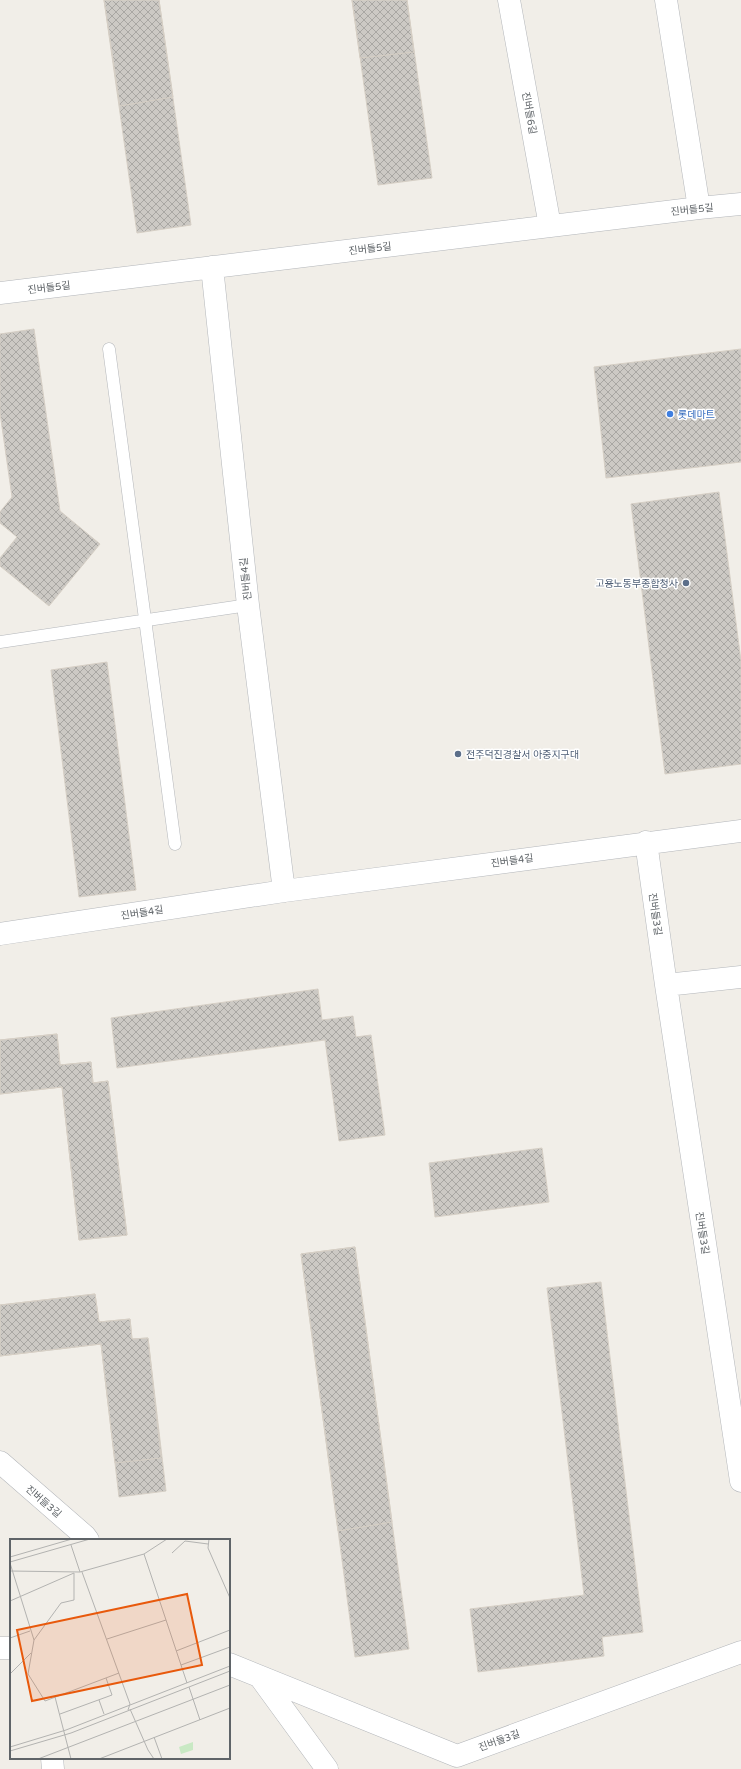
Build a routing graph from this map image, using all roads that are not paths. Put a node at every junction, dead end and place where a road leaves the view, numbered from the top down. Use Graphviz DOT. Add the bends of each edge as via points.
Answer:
graph roads {
  1 [pos="509,0"];
  2 [pos="666,0"];
  3 [pos="741,204"];
  4 [pos="699,208"];
  5 [pos="550,226"];
  6 [pos="212,267"];
  7 [pos="0,292"];
  8 [pos="109,350"];
  9 [pos="248,604"];
  10 [pos="146,620"];
  11 [pos="0,642"];
  12 [pos="741,830"];
  13 [pos="646,842"];
  14 [pos="175,844"];
  15 [pos="284,891"];
  16 [pos="0,934"];
  17 [pos="741,977"];
  18 [pos="666,985"];
  19 [pos="0,1462"];
  20 [pos="741,1481"];
  21 [pos="87,1539"];
  22 [pos="741,1652"];
  23 [pos="230,1664"];
  24 [pos="260,1677"];
  25 [pos="52,1759"];
  26 [pos="53,1769"];
  27 [pos="327,1769"];
  1 -- 5 [label="street, 진버들6길"];
  2 -- 4 [label="street"];
  3 -- 4 [label="street, 진버들5길"];
  4 -- 5 [label="street, 진버들5길"];
  5 -- 6 [label="street, 진버들5길"];
  6 -- 7 [label="street, 진버들5길"];
  6 -- 9 [label="street, 진버들4길"];
  8 -- 10 [label="lane"];
  9 -- 10 [label="lane"];
  9 -- 15 [label="street, 진버들4길"];
  10 -- 11 [label="lane"];
  10 -- 14 [label="lane"];
  12 -- 13 [label="street, 진버들4길"];
  13 -- 15 [label="street, 진버들4길"];
  13 -- 18 [label="street, 진버들3길"];
  15 -- 16 [label="street, 진버들4길"];
  17 -- 18 [label="street"];
  18 -- 20 [label="street, 진버들3길"];
  19 -- 21 [label="street, 진버들3길"];
  22 -- 24 [label="street, 진버들3길" via="456,1756"];
  23 -- 24 [label="street, 진버들3길"];
  24 -- 27 [label="street"];
  25 -- 26 [label="street"];
}
